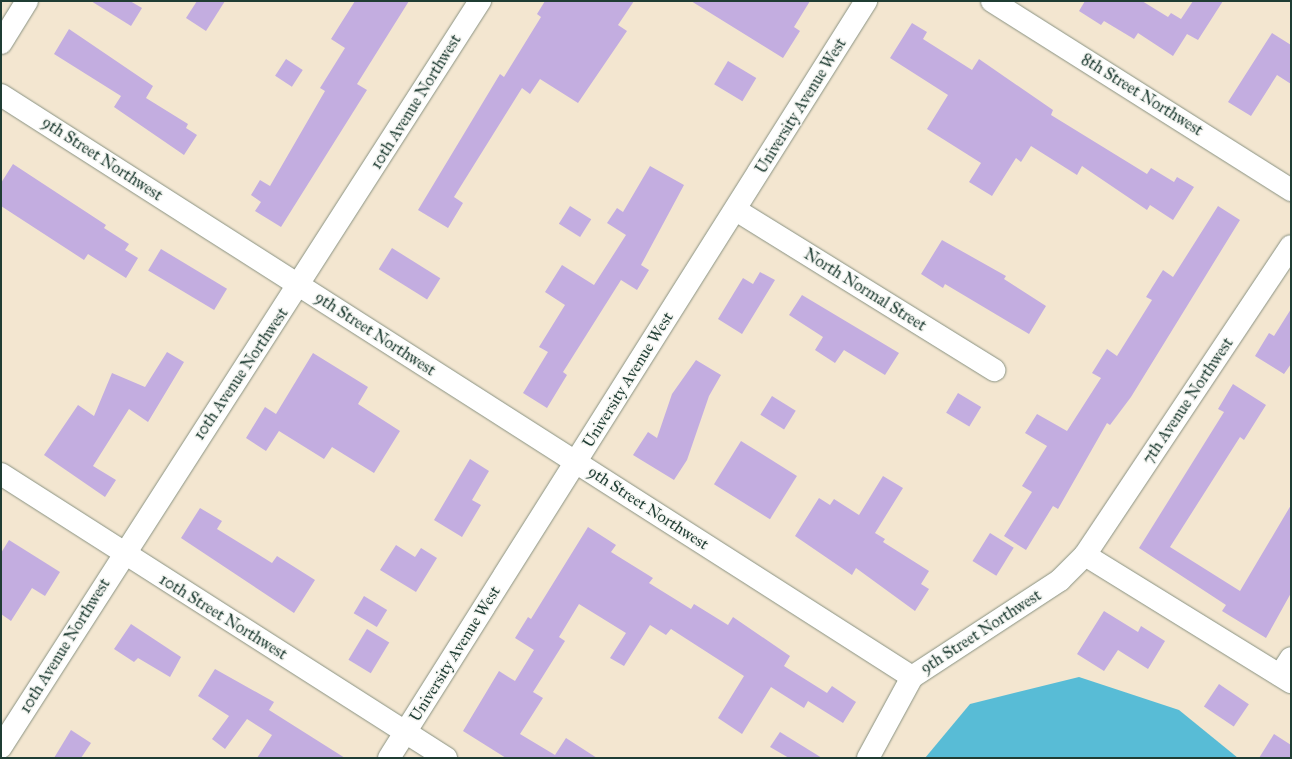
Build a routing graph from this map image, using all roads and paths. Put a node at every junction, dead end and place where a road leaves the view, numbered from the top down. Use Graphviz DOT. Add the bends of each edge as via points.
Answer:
graph roads {
  1 [pos="27,1"];
  2 [pos="480,1"];
  3 [pos="866,1"];
  4 [pos="992,1"];
  5 [pos="1,43"];
  6 [pos="1,95"];
  7 [pos="1291,190"];
  8 [pos="736,210"];
  9 [pos="1291,246"];
  10 [pos="300,286"];
  11 [pos="994,370"];
  12 [pos="576,462"];
  13 [pos="1,474"];
  14 [pos="123,553"];
  15 [pos="1085,555"];
  16 [pos="1287,672"];
  17 [pos="912,677"];
  18 [pos="405,732"];
  19 [pos="1,747"];
  20 [pos="389,758"];
  21 [pos="446,758"];
  22 [pos="868,758"];
  1 -- 5 [label="street"];
  2 -- 10 [label="street, 10th Avenue Northwest"];
  3 -- 8 [label="street, University Avenue West"];
  4 -- 7 [label="street, 8th Street Northwest"];
  6 -- 10 [label="street, 9th Street Northwest"];
  8 -- 11 [label="street, North Normal Street"];
  8 -- 12 [label="street, University Avenue West"];
  9 -- 15 [label="street, 7th Avenue Northwest"];
  10 -- 12 [label="street, 9th Street Northwest"];
  10 -- 14 [label="street, 10th Avenue Northwest"];
  12 -- 17 [label="street, 9th Street Northwest"];
  12 -- 18 [label="street, University Avenue West"];
  13 -- 14 [label="street, 10th Street Northwest"];
  14 -- 18 [label="street, 10th Street Northwest"];
  14 -- 19 [label="street, 10th Avenue Northwest"];
  15 -- 16 [label="street"];
  15 -- 17 [label="street, 9th Street Northwest" via="1060,580"];
  17 -- 22 [label="street"];
  18 -- 20 [label="street, University Avenue West"];
  18 -- 21 [label="street, 10th Street Northwest"];
}
